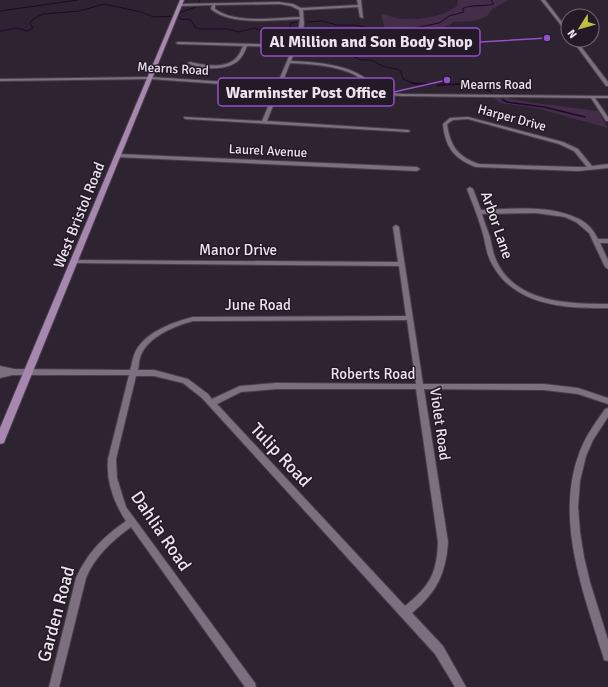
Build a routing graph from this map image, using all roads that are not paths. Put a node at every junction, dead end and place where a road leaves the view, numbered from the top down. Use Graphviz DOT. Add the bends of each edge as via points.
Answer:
graph roads {
  1 [pos="182,0"];
  2 [pos="359,0"];
  3 [pos="543,0"];
  4 [pos="281,2"];
  5 [pos="214,4"];
  6 [pos="180,5"];
  7 [pos="360,6"];
  8 [pos="301,9"];
  9 [pos="362,17"];
  10 [pos="302,18"];
  11 [pos="560,22"];
  12 [pos="300,34"];
  13 [pos="360,40"];
  14 [pos="178,43"];
  15 [pos="246,44"];
  16 [pos="295,46"];
  17 [pos="580,48"];
  18 [pos="289,62"];
  19 [pos="190,63"];
  20 [pos="150,78"];
  21 [pos="0,80"];
  22 [pos="608,85"];
  23 [pos="278,87"];
  24 [pos="367,93"];
  25 [pos="592,97"];
  26 [pos="608,97"];
  27 [pos="186,118"];
  28 [pos="608,120"];
  29 [pos="264,122"];
  30 [pos="408,131"];
  31 [pos="118,156"];
  32 [pos="608,166"];
  33 [pos="591,168"];
  34 [pos="417,169"];
  35 [pos="470,189"];
  36 [pos="478,212"];
  37 [pos="396,227"];
  38 [pos="595,241"];
  39 [pos="608,241"];
  40 [pos="74,262"];
  41 [pos="402,264"];
  42 [pos="608,267"];
  43 [pos="608,306"];
  44 [pos="410,318"];
  45 [pos="0,369"];
  46 [pos="13,372"];
  47 [pos="27,373"];
  48 [pos="132,373"];
  49 [pos="0,375"];
  50 [pos="420,387"];
  51 [pos="608,401"];
  52 [pos="211,403"];
  53 [pos="608,411"];
  54 [pos="0,440"];
  55 [pos="132,522"];
  56 [pos="405,613"];
  57 [pos="608,656"];
  58 [pos="54,687"];
  59 [pos="251,687"];
  60 [pos="461,687"];
  1 -- 6 [label="main road, West Bristol Road"];
  2 -- 7 [label="street"];
  3 -- 11 [label="street"];
  4 -- 5 [label="street"];
  4 -- 8 [label="street"];
  5 -- 6 [label="street"];
  5 -- 10 [label="street" via="216,12 239,19"];
  6 -- 20 [label="main road, West Bristol Road"];
  7 -- 8 [label="street"];
  7 -- 9 [label="street"];
  8 -- 10 [label="street"];
  10 -- 12 [label="street"];
  12 -- 13 [label="street"];
  12 -- 16 [label="street"];
  14 -- 15 [label="street"];
  15 -- 16 [label="street"];
  15 -- 19 [label="street" via="238,58 228,64 205,66"];
  16 -- 18 [label="street"];
  17 -- 22 [label="street"];
  18 -- 23 [label="street"];
  18 -- 24 [label="street" via="320,63 358,75 368,82"];
  20 -- 21 [label="street, Mearns Road"];
  20 -- 23 [label="street, Mearns Road"];
  20 -- 31 [label="main road, West Bristol Road"];
  23 -- 24 [label="street, Mearns Road"];
  23 -- 29 [label="street"];
  24 -- 25 [label="street, Mearns Road"];
  25 -- 26 [label="street, Mearns Road"];
  25 -- 28 [label="street"];
  27 -- 29 [label="street"];
  29 -- 30 [label="street"];
  31 -- 34 [label="street, Laurel Avenue"];
  31 -- 40 [label="main road, West Bristol Road"];
  32 -- 33 [label="street, Harper Drive"];
  33 -- 33 [label="street, Harper Drive" via="494,168 470,163 454,153 446,124 452,119 468,118 561,143 576,150"];
  35 -- 36 [label="street, Arbor Lane"];
  36 -- 38 [label="street" via="544,212 565,215 583,224"];
  36 -- 43 [label="street, Arbor Lane" via="495,263 502,275 515,286 558,304"];
  37 -- 41 [label="street, Violet Road"];
  38 -- 39 [label="street"];
  38 -- 42 [label="street"];
  40 -- 41 [label="street, Manor Drive"];
  40 -- 47 [label="main road, West Bristol Road"];
  41 -- 44 [label="street, Violet Road"];
  44 -- 48 [label="street, June Road" via="193,319 166,328 152,337 138,354"];
  44 -- 50 [label="street, Violet Road"];
  45 -- 46 [label="street, Tulip Road"];
  46 -- 47 [label="street, Tulip Road"];
  46 -- 49 [label="street, Tulip Road"];
  47 -- 48 [label="street, Tulip Road"];
  47 -- 54 [label="main road, West Bristol Road"];
  48 -- 52 [label="street, Tulip Road" via="163,374 185,380"];
  48 -- 55 [label="street, Dahlia Road" via="111,470 115,491"];
  50 -- 51 [label="street, Roberts Road" via="557,388 590,394"];
  50 -- 52 [label="street, Roberts Road" via="256,386 240,389"];
  50 -- 56 [label="street, Violet Road" via="442,535 443,558 432,587"];
  52 -- 56 [label="street, Tulip Road"];
  53 -- 57 [label="street" via="582,455 573,501 580,561"];
  55 -- 58 [label="street, Garden Road" via="103,543 86,566"];
  55 -- 59 [label="street, Dahlia Road"];
  56 -- 60 [label="street, Tulip Road" via="439,650"];
}
